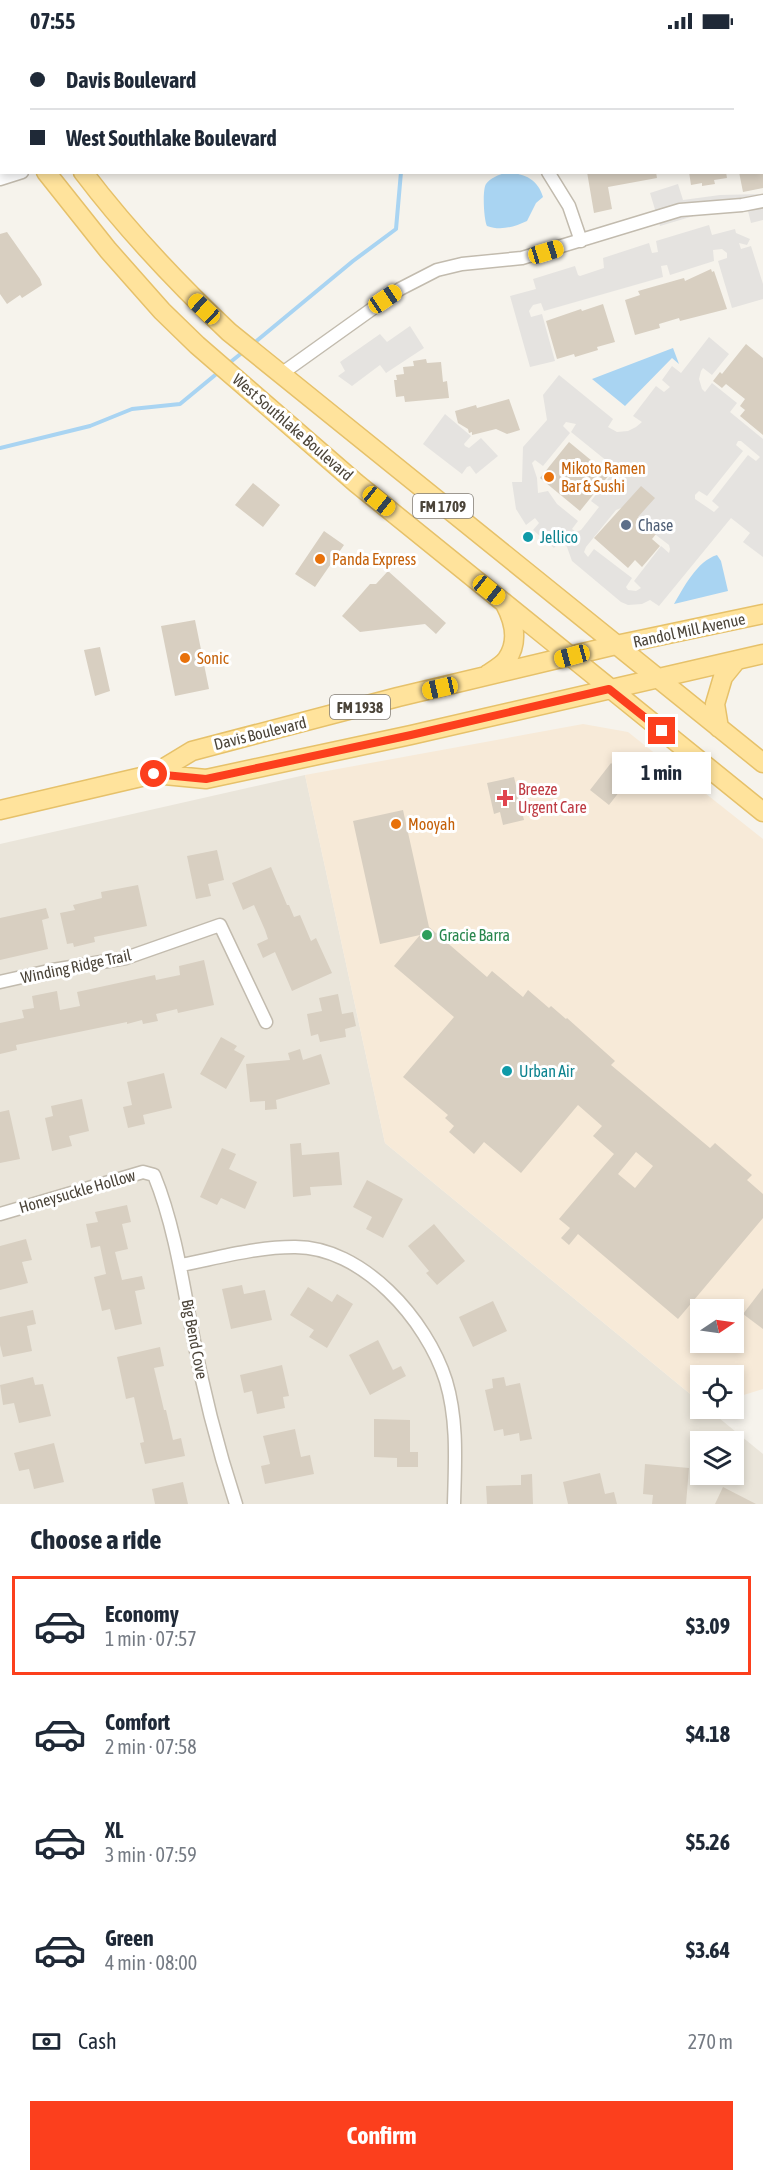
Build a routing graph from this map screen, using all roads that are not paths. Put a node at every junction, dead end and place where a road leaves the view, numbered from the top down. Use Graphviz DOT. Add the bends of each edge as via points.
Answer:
graph roads {
  1 [pos="16,174"];
  2 [pos="48,174"];
  3 [pos="84,174"];
  4 [pos="549,174"];
  5 [pos="0,179"];
  6 [pos="763,201"];
  7 [pos="581,242"];
  8 [pos="276,370"];
  9 [pos="505,602"];
  10 [pos="763,614"];
  11 [pos="616,645"];
  12 [pos="763,654"];
  13 [pos="572,656"];
  14 [pos="736,661"];
  15 [pos="483,678"];
  16 [pos="657,678"];
  17 [pos="609,689"];
  18 [pos="719,728"];
  19 [pos="763,763"];
  20 [pos="154,774"];
  21 [pos="0,810"];
  22 [pos="763,812"];
  23 [pos="0,982"];
  24 [pos="266,1022"];
  25 [pos="154,1175"];
  26 [pos="0,1214"];
  27 [pos="181,1264"];
  28 [pos="236,1504"];
  29 [pos="454,1504"];
  1 -- 5 [label="street"];
  2 -- 9 [label="main road, West Southlake Boulevard / FM 1709" via="96,237 197,345 356,483"];
  3 -- 8 [label="main road, West Southlake Boulevard / FM 1709" via="153,258 229,332"];
  4 -- 7 [label="street" via="569,206"];
  6 -- 7 [label="street" via="680,210"];
  7 -- 8 [label="street" via="522,258 450,266 425,275"];
  8 -- 11 [label="main road, West Southlake Boulevard / FM 1709"];
  9 -- 13 [label="main road, West Southlake Boulevard / FM 1709"];
  9 -- 15 [label="main road" via="512,616 513,648 506,661"];
  10 -- 11 [label="main road, Randol Mill Avenue / FM 1938"];
  11 -- 13 [label="main road, Davis Boulevard / FM 1938"];
  11 -- 16 [label="main road, West Southlake Boulevard / FM 1709"];
  12 -- 14 [label="main road, FM 1938"];
  13 -- 15 [label="main road, Davis Boulevard / FM 1938"];
  13 -- 17 [label="main road, West Southlake Boulevard / FM 1709"];
  14 -- 16 [label="main road, FM 1938"];
  14 -- 18 [label="main road" via="723,677 715,704"];
  15 -- 20 [label="main road, Davis Boulevard / FM 1938" via="192,751"];
  16 -- 17 [label="main road, Davis Boulevard / FM 1938"];
  16 -- 18 [label="main road, West Southlake Boulevard / FM 1709"];
  17 -- 20 [label="main road, Davis Boulevard / FM 1938" via="206,779"];
  17 -- 22 [label="main road, West Southlake Boulevard / FM 1709"];
  18 -- 19 [label="main road, West Southlake Boulevard / FM 1709"];
  20 -- 21 [label="main road, Davis Boulevard / FM 1938"];
  23 -- 24 [label="street, Winding Ridge Trail" via="126,958 220,925"];
  25 -- 26 [label="street, Honeysuckle Hollow" via="143,1172"];
  25 -- 27 [label="street, Big Bend Cove"];
  27 -- 28 [label="street, Big Bend Cove" via="203,1383"];
  27 -- 29 [label="street" via="295,1247 330,1253 361,1269 390,1292 415,1320 446,1381 454,1429"];
}
